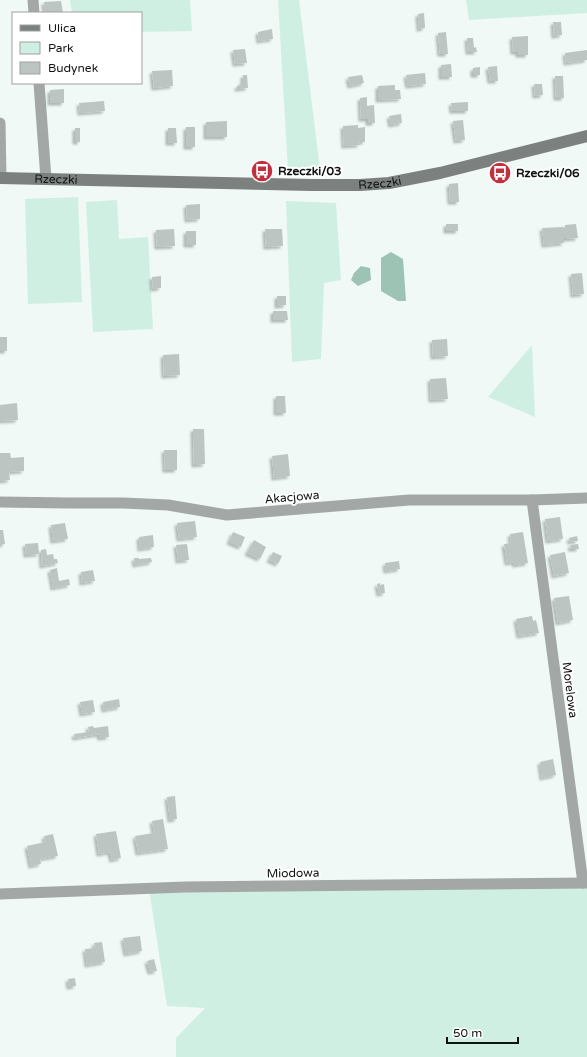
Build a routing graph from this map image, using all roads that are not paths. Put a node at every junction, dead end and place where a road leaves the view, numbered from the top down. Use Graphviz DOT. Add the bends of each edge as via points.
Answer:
graph roads {
  1 [pos="33,0"];
  2 [pos="34,12"];
  3 [pos="39,84"];
  4 [pos="0,123"];
  5 [pos="587,136"];
  6 [pos="0,178"];
  7 [pos="46,179"];
  8 [pos="587,498"];
  9 [pos="532,500"];
  10 [pos="0,502"];
  11 [pos="585,884"];
  12 [pos="0,894"];
  1 -- 2 [label="street"];
  3 -- 7 [label="street"];
  4 -- 6 [label="street"];
  5 -- 7 [label="main road, Rzeczki" via="440,173 389,183 312,185"];
  6 -- 7 [label="main road, Rzeczki"];
  8 -- 9 [label="street, Akacjowa"];
  9 -- 10 [label="street, Akacjowa" via="409,500 227,515 168,505"];
  9 -- 11 [label="street, Morelowa"];
  11 -- 12 [label="street, Miodowa" via="185,887"];
}
